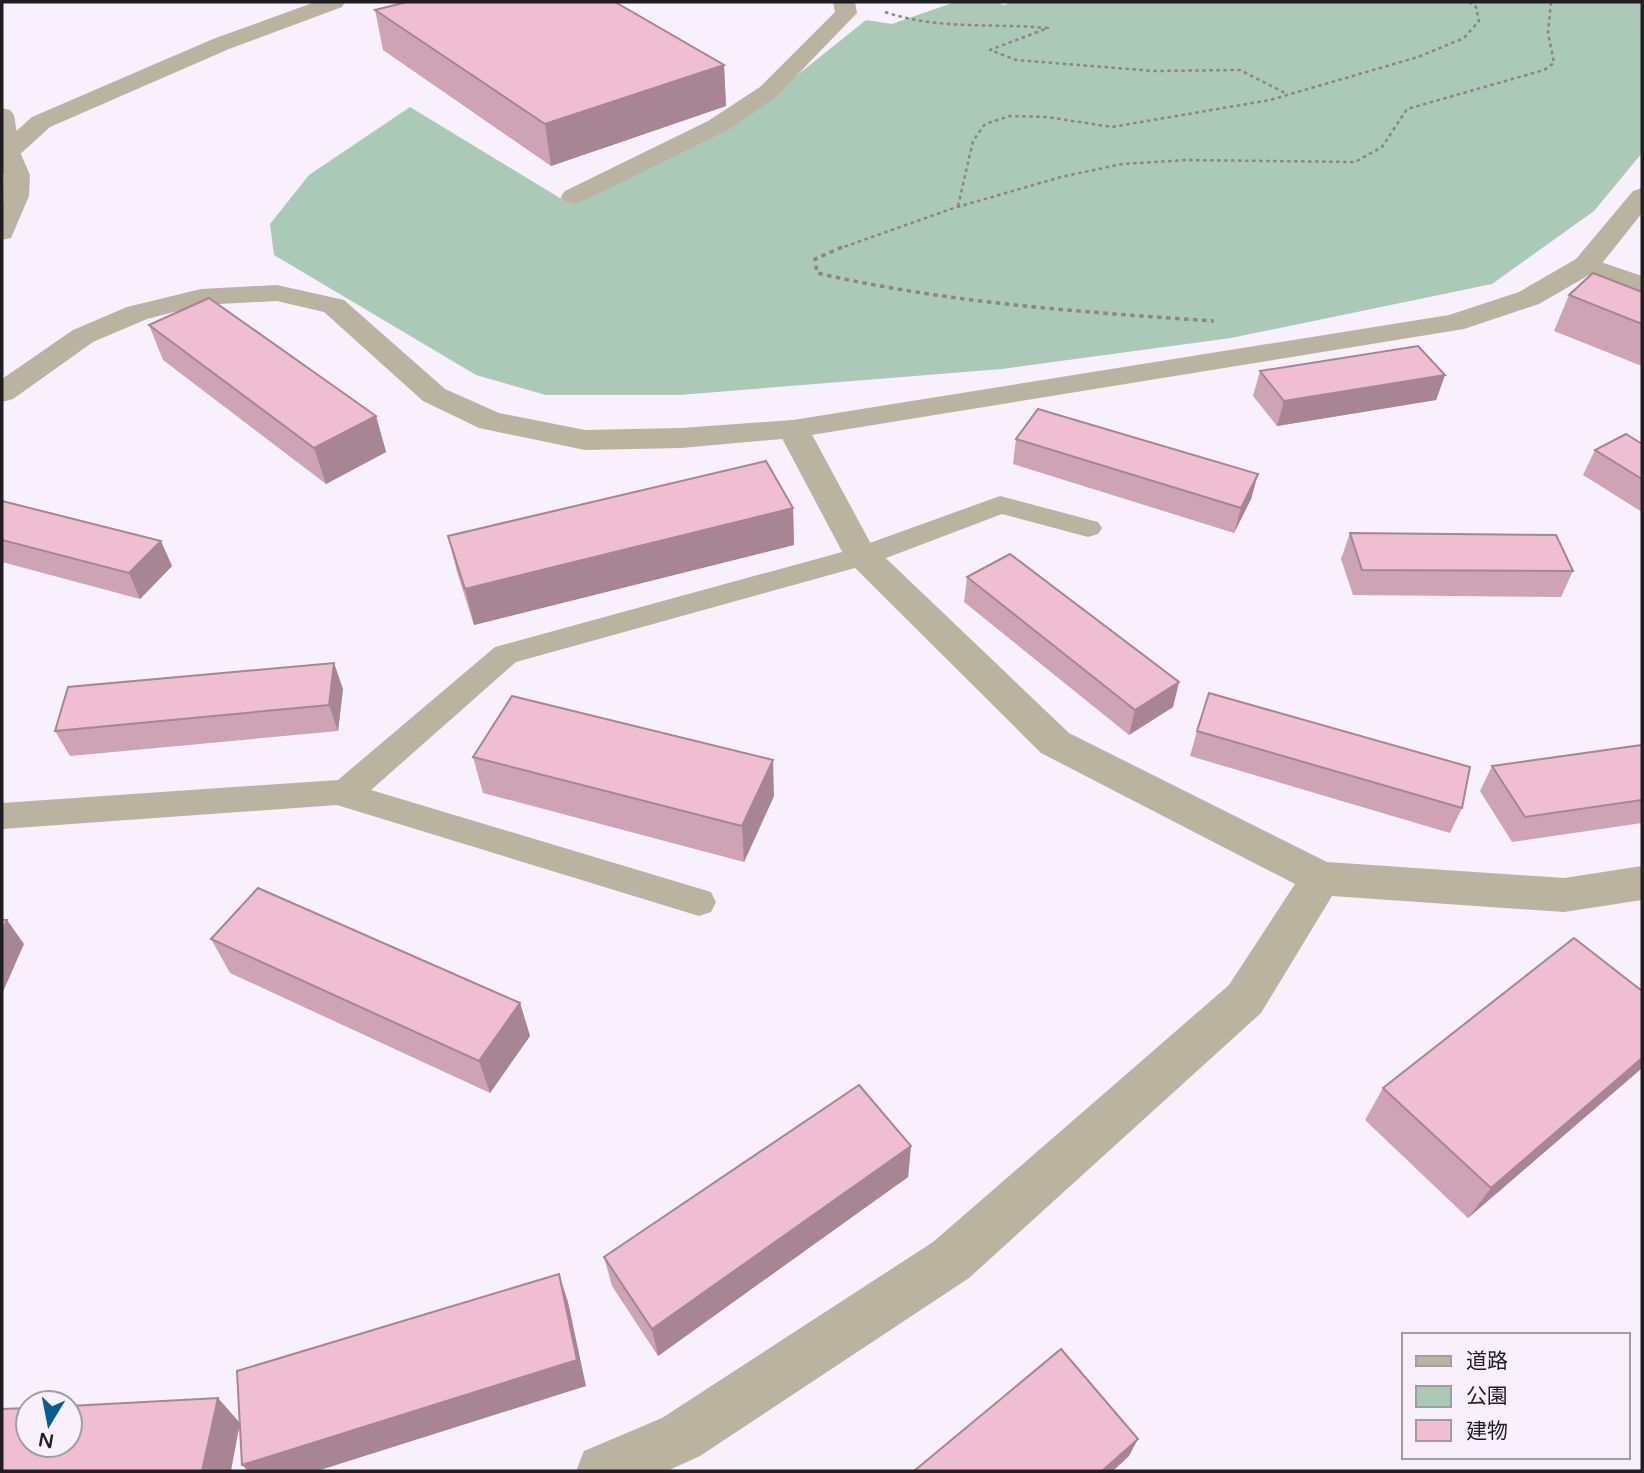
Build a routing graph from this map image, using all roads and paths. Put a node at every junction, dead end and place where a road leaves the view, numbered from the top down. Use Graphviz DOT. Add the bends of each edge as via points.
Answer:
graph roads {
  1 [pos="334,2"];
  2 [pos="844,2"];
  3 [pos="1469,2"];
  4 [pos="1551,2"];
  5 [pos="884,12"];
  6 [pos="1288,95"];
  7 [pos="3,118"];
  8 [pos="5,153"];
  9 [pos="574,196"];
  10 [pos="1642,196"];
  11 [pos="958,206"];
  12 [pos="2,232"];
  13 [pos="1586,265"];
  14 [pos="1642,285"];
  15 [pos="1223,321"];
  16 [pos="2,393"];
  17 [pos="793,429"];
  18 [pos="1088,528"];
  19 [pos="863,556"];
  20 [pos="345,793"];
  21 [pos="2,816"];
  22 [pos="1321,878"];
  23 [pos="1642,883"];
  24 [pos="699,902"];
  25 [pos="604,1471"];
  1 -- 8 [label="street" via="231,39 41,122"];
  2 -- 9 [label="street" via="846,13 768,92 718,126"];
  3 -- 6 [label="path" via="1476,7 1479,21 1464,38 1418,57"];
  4 -- 11 [label="path" via="1548,32 1554,63 1544,70 1407,109 1382,147 1355,162 1163,160 1122,164"];
  5 -- 6 [label="path" via="909,22 947,26 1048,29 990,50 1016,60 1154,71 1240,70"];
  6 -- 11 [label="path" via="1112,127 1022,117 985,124 973,141"];
  7 -- 8 [label="street"];
  8 -- 12 [label="street" via="17,175 16,196"];
  10 -- 13 [label="street"];
  11 -- 15 [label="path" via="850,242 815,259 817,273 1040,309"];
  13 -- 14 [label="street"];
  13 -- 17 [label="street" via="1529,298 1454,323"];
  16 -- 17 [label="street" via="83,336 137,313 201,297 278,293 334,306 433,395 490,421 585,440"];
  17 -- 19 [label="street"];
  18 -- 19 [label="lane" via="1000,505"];
  19 -- 20 [label="lane" via="506,654"];
  19 -- 22 [label="street" via="1055,743"];
  20 -- 21 [label="lane"];
  20 -- 24 [label="lane"];
  22 -- 23 [label="street" via="1564,895"];
  22 -- 25 [label="street" via="1245,999 951,1260 681,1437"];
}
